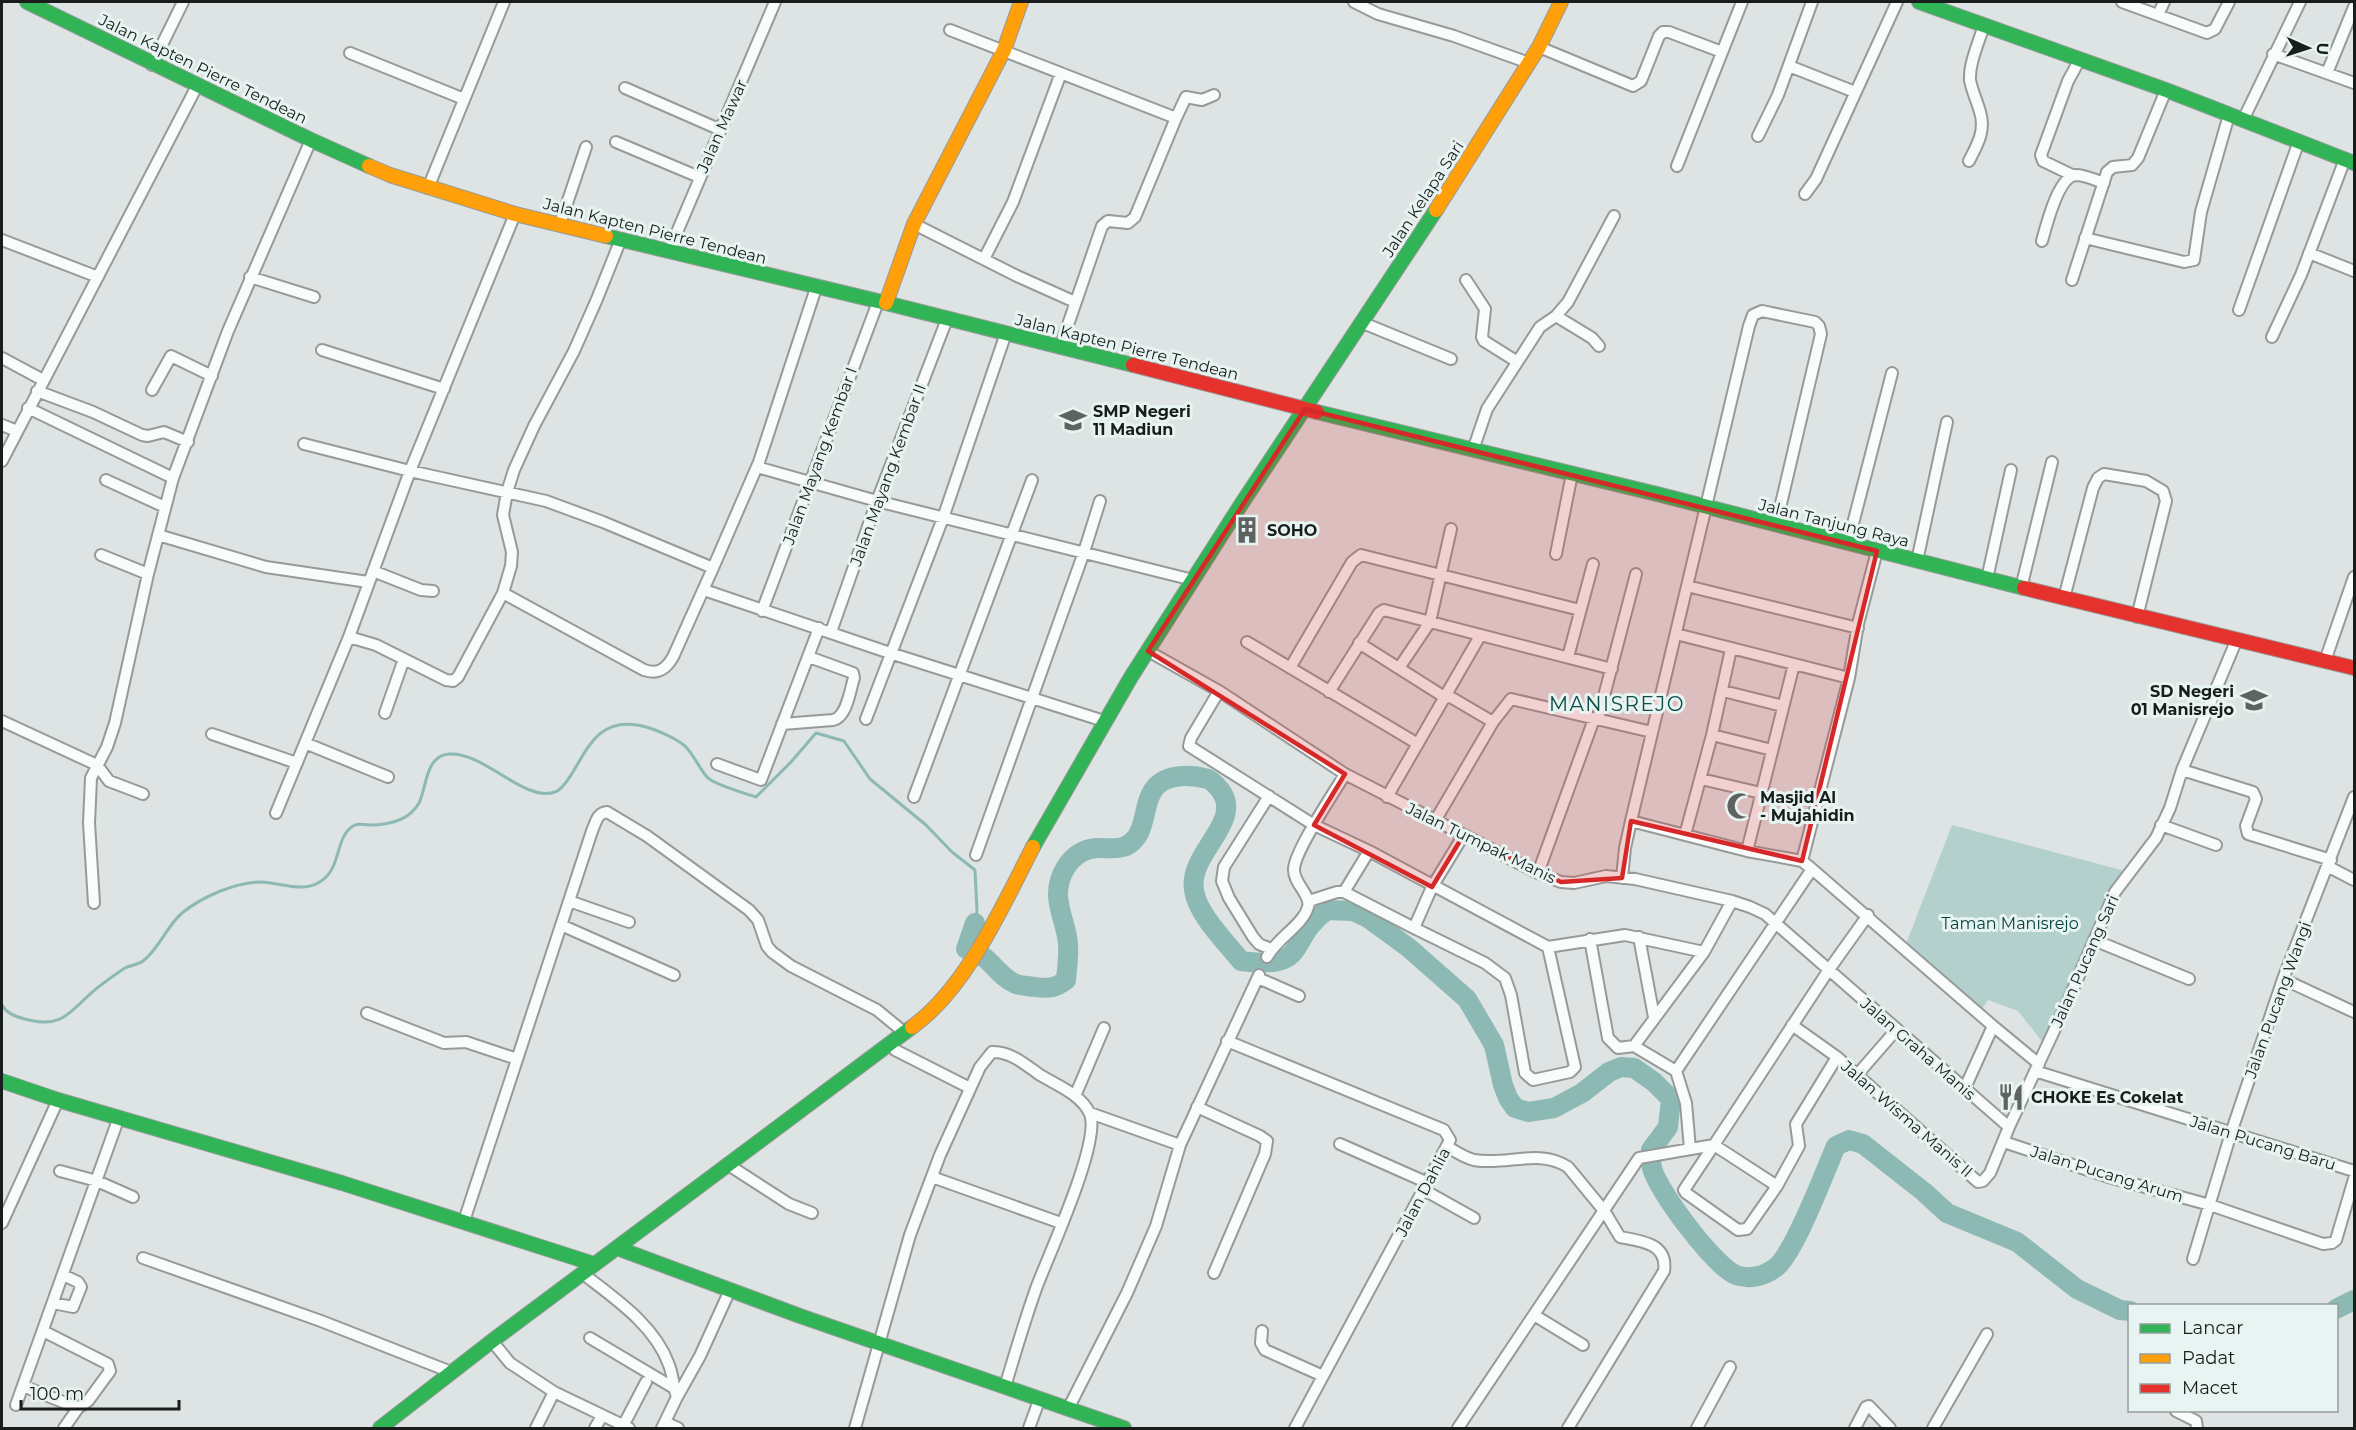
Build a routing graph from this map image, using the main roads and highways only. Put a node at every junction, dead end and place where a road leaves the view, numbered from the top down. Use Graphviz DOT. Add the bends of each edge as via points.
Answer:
graph roads {
  1 [pos="1021,2"];
  2 [pos="1561,2"];
  3 [pos="1919,2"];
  4 [pos="35,3"];
  5 [pos="2350,161"];
  6 [pos="882,303"];
  7 [pos="1305,409"];
  8 [pos="2355,668"];
  9 [pos="2,1081"];
  10 [pos="617,1248"];
  11 [pos="594,1264"];
  12 [pos="380,1428"];
  13 [pos="1124,1428"];
  1 -- 6 [label="main road" via="1004,50 914,224"];
  2 -- 7 [label="main road, Jalan Kelapa Sari" via="1529,63"];
  3 -- 5 [label="main road"];
  4 -- 6 [label="main road, Jalan Kapten Pierre Tendean" via="152,65 311,140 428,189 515,214"];
  6 -- 7 [label="main road, Jalan Kapten Pierre Tendean"];
  7 -- 8 [label="main road, Jalan Tanjung Raya" via="2137,618"];
  7 -- 10 [label="main road, Jalan Kelapa Sari" via="1104,721 995,920 965,970 941,1000 921,1021"];
  9 -- 11 [label="main road"];
  10 -- 11 [label="main road, Jalan Kelapa Sari"];
  10 -- 13 [label="main road"];
  11 -- 12 [label="main road, Jalan Kelapa Sari"];
}
